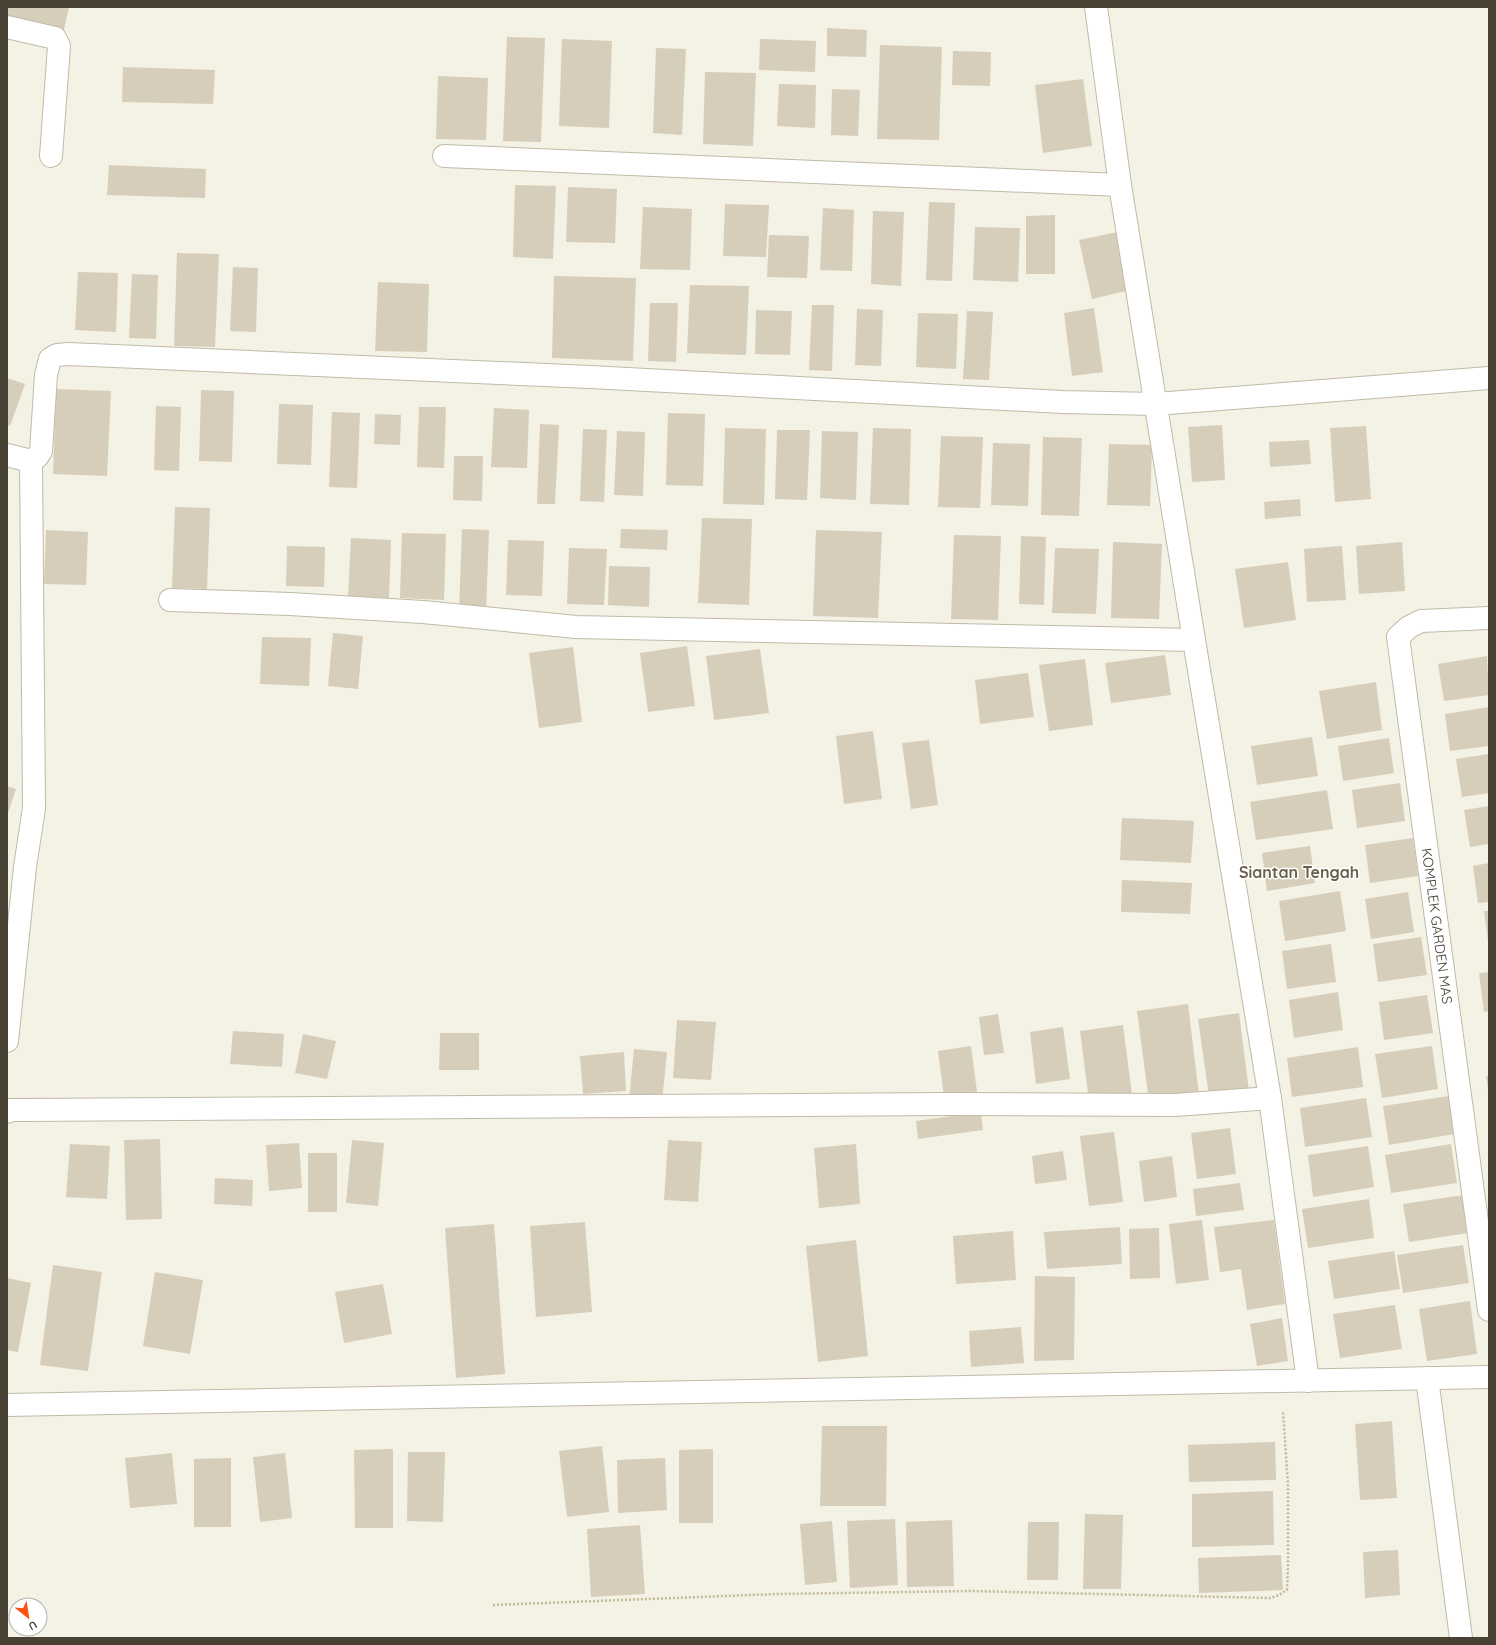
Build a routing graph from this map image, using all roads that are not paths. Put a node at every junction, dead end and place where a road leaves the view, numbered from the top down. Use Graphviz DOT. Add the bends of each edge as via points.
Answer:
graph roads {
  1 [pos="1096,7"];
  2 [pos="7,27"];
  3 [pos="51,156"];
  4 [pos="444,156"];
  5 [pos="1120,185"];
  6 [pos="1489,378"];
  7 [pos="1156,404"];
  8 [pos="7,455"];
  9 [pos="31,461"];
  10 [pos="170,600"];
  11 [pos="1489,618"];
  12 [pos="1194,640"];
  13 [pos="7,1041"];
  14 [pos="1270,1098"];
  15 [pos="7,1112"];
  16 [pos="1489,1310"];
  17 [pos="1489,1377"];
  18 [pos="1427,1378"];
  19 [pos="1308,1381"];
  20 [pos="7,1405"];
  21 [pos="1461,1638"];
  1 -- 5 [label="street"];
  2 -- 3 [label="street" via="55,38 59,46"];
  4 -- 5 [label="street"];
  5 -- 7 [label="street"];
  6 -- 7 [label="street"];
  7 -- 9 [label="street" via="1062,402 590,376 69,354 57,355 50,359 46,375 40,451"];
  7 -- 12 [label="street"];
  8 -- 9 [label="street"];
  9 -- 13 [label="street" via="34,808 24,867"];
  10 -- 12 [label="street" via="424,612 576,627"];
  11 -- 16 [label="street, KOMPLEK GARDEN MAS" via="1421,622 1409,627 1398,637"];
  12 -- 14 [label="street"];
  14 -- 15 [label="street" via="1167,1105 940,1104"];
  14 -- 19 [label="street"];
  17 -- 18 [label="street"];
  18 -- 19 [label="street"];
  18 -- 21 [label="street"];
  19 -- 20 [label="street"];
}
